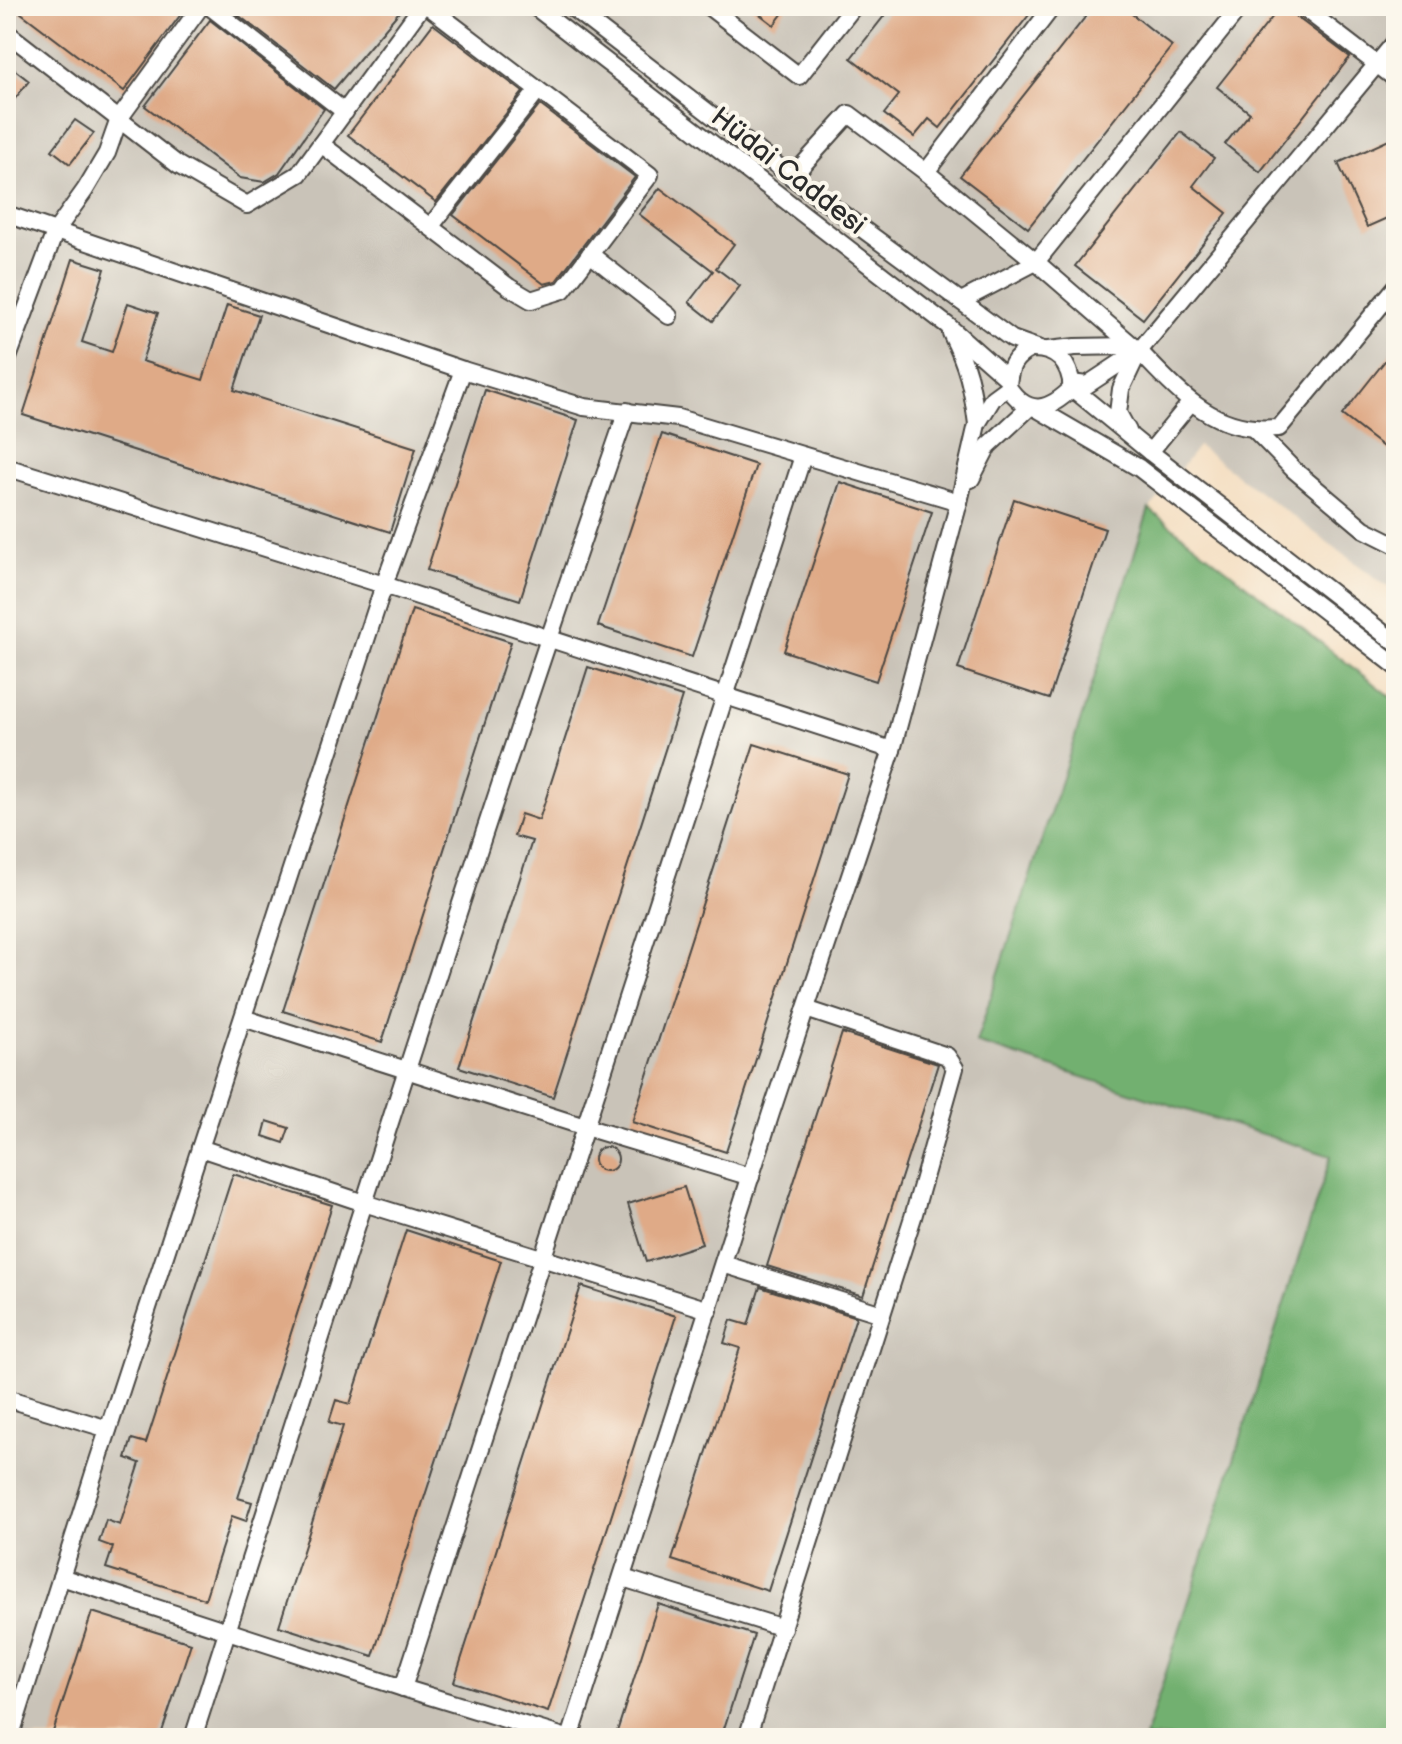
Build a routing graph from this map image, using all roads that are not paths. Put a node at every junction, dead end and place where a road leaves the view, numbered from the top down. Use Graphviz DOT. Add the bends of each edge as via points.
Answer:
graph roads {
  1 [pos="201,6"];
  2 [pos="209,6"];
  3 [pos="422,6"];
  4 [pos="428,6"];
  5 [pos="534,6"];
  6 [pos="570,6"];
  7 [pos="708,6"];
  8 [pos="854,6"];
  9 [pos="1053,6"];
  10 [pos="1241,6"];
  11 [pos="1301,6"];
  12 [pos="6,32"];
  13 [pos="1396,41"];
  14 [pos="1377,64"];
  15 [pos="1396,79"];
  16 [pos="538,90"];
  17 [pos="345,112"];
  18 [pos="119,119"];
  19 [pos="321,144"];
  20 [pos="926,172"];
  21 [pos="792,177"];
  22 [pos="6,214"];
  23 [pos="430,227"];
  24 [pos="55,232"];
  25 [pos="590,254"];
  26 [pos="1036,262"];
  27 [pos="1396,287"];
  28 [pos="961,301"];
  29 [pos="669,316"];
  30 [pos="947,325"];
  31 [pos="1135,348"];
  32 [pos="1044,350"];
  33 [pos="6,363"];
  34 [pos="463,370"];
  35 [pos="1008,383"];
  36 [pos="1072,386"];
  37 [pos="1191,402"];
  38 [pos="1033,407"];
  39 [pos="627,411"];
  40 [pos="977,424"];
  41 [pos="1253,428"];
  42 [pos="1131,437"];
  43 [pos="1150,452"];
  44 [pos="803,456"];
  45 [pos="6,467"];
  46 [pos="959,502"];
  47 [pos="1396,545"];
  48 [pos="384,585"];
  49 [pos="548,639"];
  50 [pos="1396,643"];
  51 [pos="1396,666"];
  52 [pos="725,696"];
  53 [pos="892,750"];
  54 [pos="806,1009"];
  55 [pos="243,1018"];
  56 [pos="407,1071"];
  57 [pos="585,1127"];
  58 [pos="200,1148"];
  59 [pos="751,1177"];
  60 [pos="364,1203"];
  61 [pos="542,1259"];
  62 [pos="723,1264"];
  63 [pos="709,1310"];
  64 [pos="882,1314"];
  65 [pos="6,1398"];
  66 [pos="108,1429"];
  67 [pos="61,1577"];
  68 [pos="623,1578"];
  69 [pos="783,1628"];
  70 [pos="227,1631"];
  71 [pos="403,1688"];
  72 [pos="10,1738"];
  73 [pos="193,1738"];
  74 [pos="569,1738"];
  75 [pos="747,1738"];
  1 -- 18 [label="street"];
  2 -- 17 [label="street"];
  3 -- 17 [label="street"];
  4 -- 16 [label="street"];
  5 -- 30 [label="street, Hüdai Caddesi"];
  6 -- 21 [label="street, Hüdai Caddesi"];
  7 -- 8 [label="street" via="799,76"];
  9 -- 20 [label="street"];
  10 -- 26 [label="street"];
  11 -- 14 [label="street"];
  12 -- 18 [label="street"];
  13 -- 14 [label="street"];
  14 -- 15 [label="street"];
  14 -- 31 [label="street"];
  16 -- 23 [label="street"];
  16 -- 25 [label="street" via="650,175"];
  17 -- 19 [label="street"];
  18 -- 19 [label="street" via="178,165 247,205 299,174"];
  18 -- 24 [label="street" via="107,153"];
  19 -- 23 [label="street"];
  20 -- 21 [label="street" via="849,114"];
  20 -- 26 [label="street"];
  21 -- 28 [label="street, Hüdai Caddesi"];
  22 -- 24 [label="street"];
  23 -- 25 [label="street" via="531,300 563,290"];
  24 -- 33 [label="street"];
  24 -- 34 [label="street"];
  25 -- 29 [label="street"];
  26 -- 28 [label="street"];
  26 -- 31 [label="street"];
  27 -- 41 [label="street" via="1279,428"];
  28 -- 32 [label="street, Hüdai Caddesi" via="1012,339"];
  30 -- 35 [label="street, Hüdai Caddesi"];
  30 -- 40 [label="street" via="972,386"];
  31 -- 32 [label="street"];
  31 -- 36 [label="street" via="1087,385"];
  31 -- 37 [label="street"];
  31 -- 42 [label="street" via="1118,413"];
  32 -- 35 [label="street" via="1031,349 1017,357"];
  32 -- 36 [label="street" via="1067,367"];
  34 -- 39 [label="street" via="584,407"];
  34 -- 48 [label="street"];
  35 -- 38 [label="street" via="1020,402"];
  35 -- 40 [label="street"];
  36 -- 38 [label="street" via="1046,407"];
  36 -- 42 [label="street"];
  37 -- 41 [label="street" via="1220,420"];
  37 -- 43 [label="street"];
  38 -- 46 [label="street" via="988,446"];
  38 -- 51 [label="street" via="1139,468"];
  39 -- 44 [label="street" via="678,418"];
  39 -- 49 [label="street"];
  40 -- 46 [label="street"];
  41 -- 47 [label="street" via="1364,529"];
  42 -- 43 [label="street"];
  43 -- 50 [label="street"];
  44 -- 46 [label="street"];
  44 -- 52 [label="street"];
  45 -- 48 [label="street"];
  46 -- 53 [label="street"];
  48 -- 49 [label="street"];
  48 -- 55 [label="street"];
  49 -- 52 [label="street"];
  49 -- 56 [label="street"];
  52 -- 53 [label="street"];
  52 -- 57 [label="street"];
  53 -- 54 [label="street"];
  54 -- 59 [label="street"];
  54 -- 64 [label="street" via="947,1056 955,1068"];
  55 -- 56 [label="street"];
  55 -- 58 [label="street"];
  56 -- 57 [label="street"];
  56 -- 60 [label="street"];
  57 -- 59 [label="street"];
  57 -- 61 [label="street"];
  58 -- 60 [label="street"];
  58 -- 66 [label="street"];
  59 -- 62 [label="street"];
  60 -- 61 [label="street"];
  60 -- 70 [label="street"];
  61 -- 63 [label="street"];
  61 -- 71 [label="street"];
  62 -- 63 [label="street"];
  62 -- 64 [label="street"];
  63 -- 68 [label="street"];
  64 -- 69 [label="street"];
  65 -- 66 [label="street"];
  66 -- 67 [label="street"];
  67 -- 70 [label="street"];
  67 -- 72 [label="street"];
  68 -- 69 [label="street"];
  68 -- 74 [label="street"];
  69 -- 75 [label="street"];
  70 -- 71 [label="street"];
  70 -- 73 [label="street"];
  71 -- 74 [label="street"];
}
